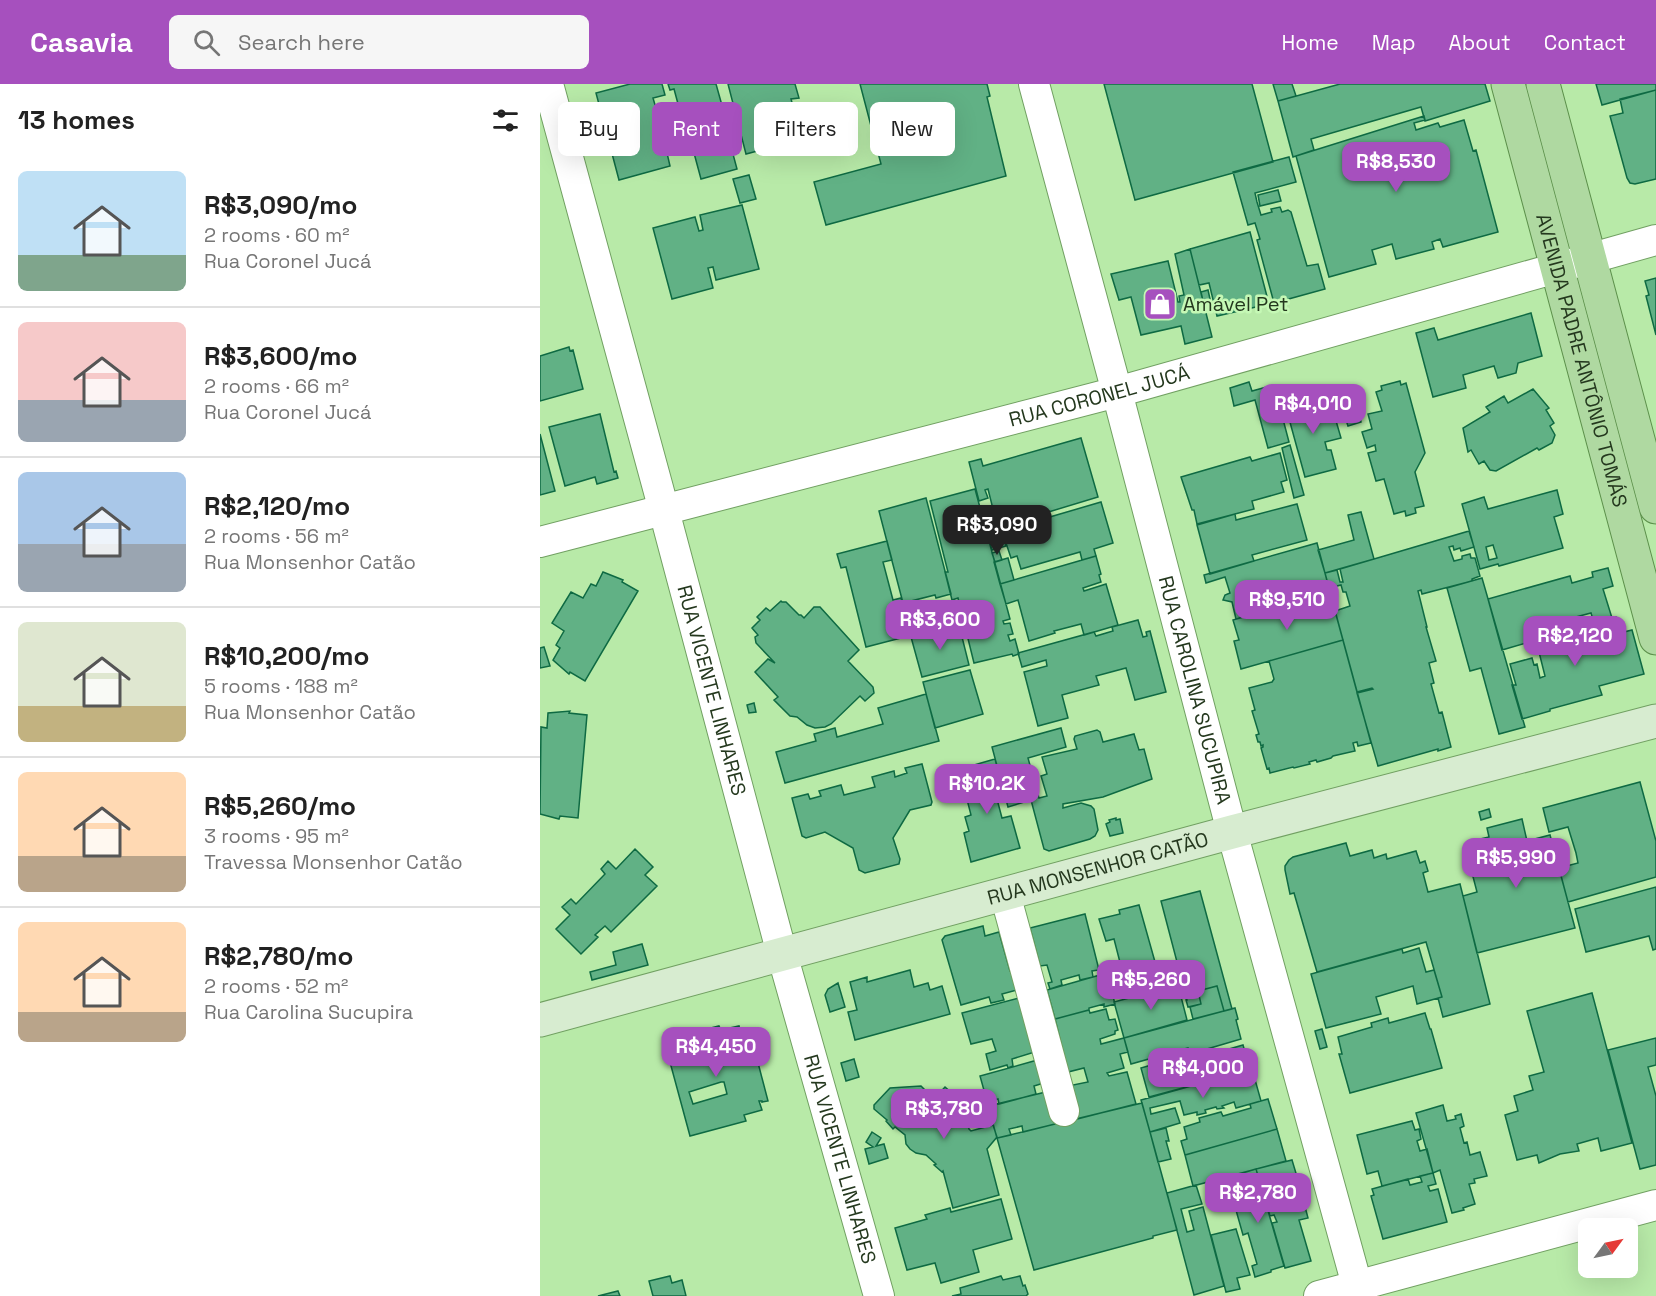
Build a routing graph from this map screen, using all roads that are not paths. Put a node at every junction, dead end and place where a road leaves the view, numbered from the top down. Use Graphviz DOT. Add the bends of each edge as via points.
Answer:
graph roads {
  1 [pos="548,84"];
  2 [pos="1034,84"];
  3 [pos="1508,84"];
  4 [pos="1543,84"];
  5 [pos="1656,240"];
  6 [pos="1590,258"];
  7 [pos="1558,267"];
  8 [pos="1117,392"];
  9 [pos="1656,507"];
  10 [pos="664,510"];
  11 [pos="540,542"];
  12 [pos="1656,638"];
  13 [pos="1656,721"];
  14 [pos="1232,832"];
  15 [pos="1005,894"];
  16 [pos="782,954"];
  17 [pos="540,1020"];
  18 [pos="1064,1111"];
  19 [pos="1656,1205"];
  20 [pos="1358,1291"];
  21 [pos="879,1296"];
  22 [pos="1319,1296"];
  1 -- 10 [label="street, RUA VICENTE LINHARES"];
  2 -- 8 [label="street, RUA CAROLINA SUCUPIRA"];
  3 -- 7 [label="main road, AVENIDA PADRE ANTÔNIO TOMÁS"];
  4 -- 6 [label="main road, AVENIDA PADRE ANTÔNIO TOMÁS"];
  5 -- 6 [label="street, RUA CORONEL JUCÁ"];
  6 -- 7 [label="street, RUA CORONEL JUCÁ"];
  6 -- 9 [label="main road, AVENIDA PADRE ANTÔNIO TOMÁS"];
  7 -- 8 [label="street, RUA CORONEL JUCÁ"];
  7 -- 12 [label="main road, AVENIDA PADRE ANTÔNIO TOMÁS"];
  8 -- 10 [label="street, RUA CORONEL JUCÁ"];
  8 -- 14 [label="street, RUA CAROLINA SUCUPIRA"];
  10 -- 11 [label="street, RUA CORONEL JUCÁ"];
  10 -- 16 [label="street, RUA VICENTE LINHARES"];
  13 -- 14 [label="street, RUA MONSENHOR CATÃO"];
  14 -- 15 [label="street, RUA MONSENHOR CATÃO"];
  14 -- 20 [label="street, RUA CAROLINA SUCUPIRA"];
  15 -- 16 [label="street, RUA MONSENHOR CATÃO"];
  15 -- 18 [label="street"];
  16 -- 17 [label="street, RUA MONSENHOR CATÃO"];
  16 -- 21 [label="street, RUA VICENTE LINHARES"];
  19 -- 20 [label="street"];
  20 -- 22 [label="street"];
}
